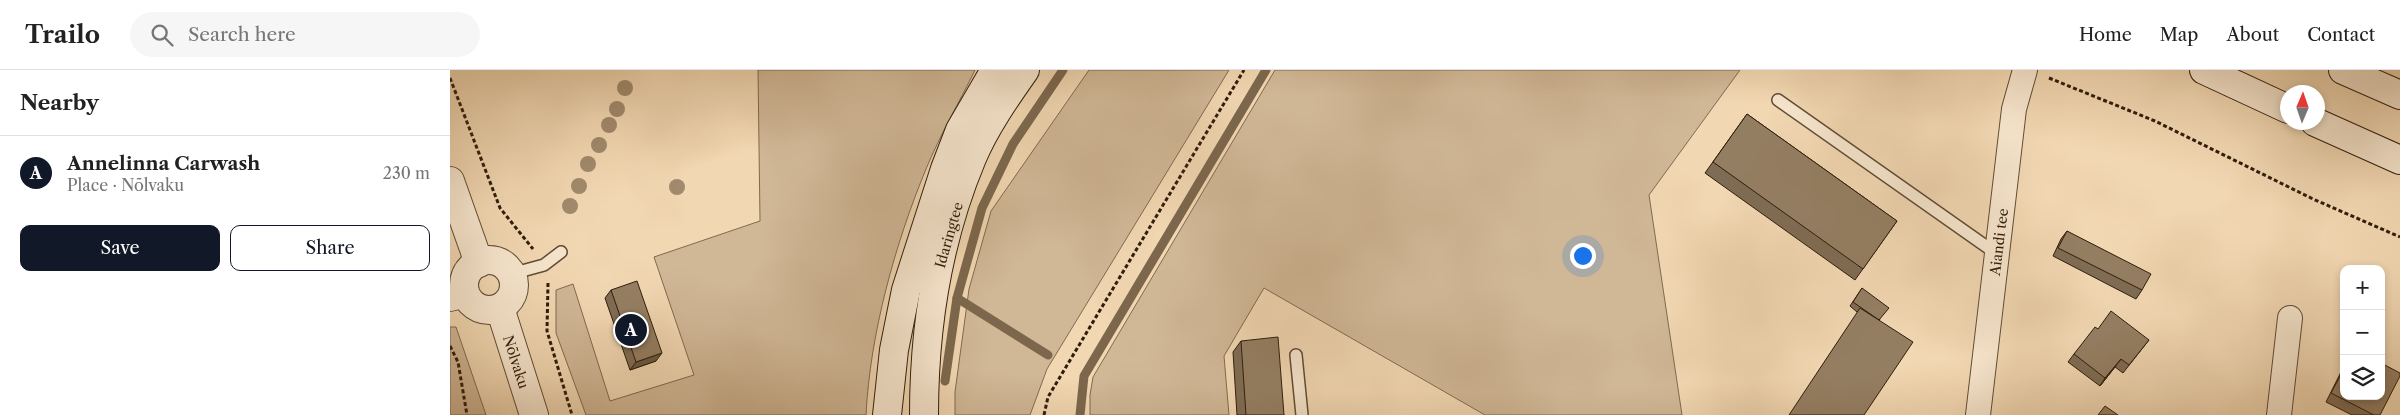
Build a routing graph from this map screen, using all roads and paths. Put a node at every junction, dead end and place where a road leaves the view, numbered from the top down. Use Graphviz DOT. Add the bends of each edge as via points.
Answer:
graph roads {
  1 [pos="995,70"];
  2 [pos="1025,70"];
  3 [pos="1244,70"];
  4 [pos="2025,70"];
  5 [pos="2204,70"];
  6 [pos="2343,70"];
  7 [pos="2048,77"];
  8 [pos="450,78"];
  9 [pos="2400,95"];
  10 [pos="1778,100"];
  11 [pos="2280,105"];
  12 [pos="2325,126"];
  13 [pos="2400,160"];
  14 [pos="450,181"];
  15 [pos="2400,237"];
  16 [pos="562,252"];
  17 [pos="1998,255"];
  18 [pos="479,262"];
  19 [pos="544,265"];
  20 [pos="511,274"];
  21 [pos="458,297"];
  22 [pos="500,308"];
  23 [pos="2290,318"];
  24 [pos="450,346"];
  25 [pos="1296,355"];
  26 [pos="467,415"];
  27 [pos="534,415"];
  28 [pos="572,415"];
  29 [pos="887,415"];
  30 [pos="924,415"];
  31 [pos="1044,415"];
  32 [pos="1302,415"];
  33 [pos="1978,415"];
  34 [pos="2279,415"];
  1 -- 29 [label="main road, Idaringtee" via="960,130 906,290 894,350"];
  2 -- 30 [label="main road, Idaringtee" via="972,157 943,244 930,309"];
  3 -- 31 [label="path" via="1048,397"];
  4 -- 17 [label="street, Aiandi tee" via="2014,109"];
  5 -- 11 [label="main road"];
  6 -- 9 [label="main road"];
  7 -- 15 [label="path" via="2155,122 2313,199"];
  8 -- 19 [label="path" via="500,208"];
  10 -- 17 [label="lane"];
  12 -- 13 [label="main road"];
  14 -- 18 [label="main road"];
  16 -- 19 [label="lane"];
  17 -- 33 [label="street, Aiandi tee"];
  18 -- 20 [label="main road" via="500,263"];
  18 -- 21 [label="main road" via="467,272"];
  19 -- 20 [label="lane"];
  19 -- 28 [label="path" via="548,284 547,331"];
  20 -- 22 [label="main road" via="511,297"];
  21 -- 22 [label="main road" via="484,310"];
  22 -- 27 [label="main road, Nõlvaku"];
  23 -- 34 [label="street"];
  24 -- 26 [label="path" via="458,362"];
  25 -- 32 [label="lane"];
}
